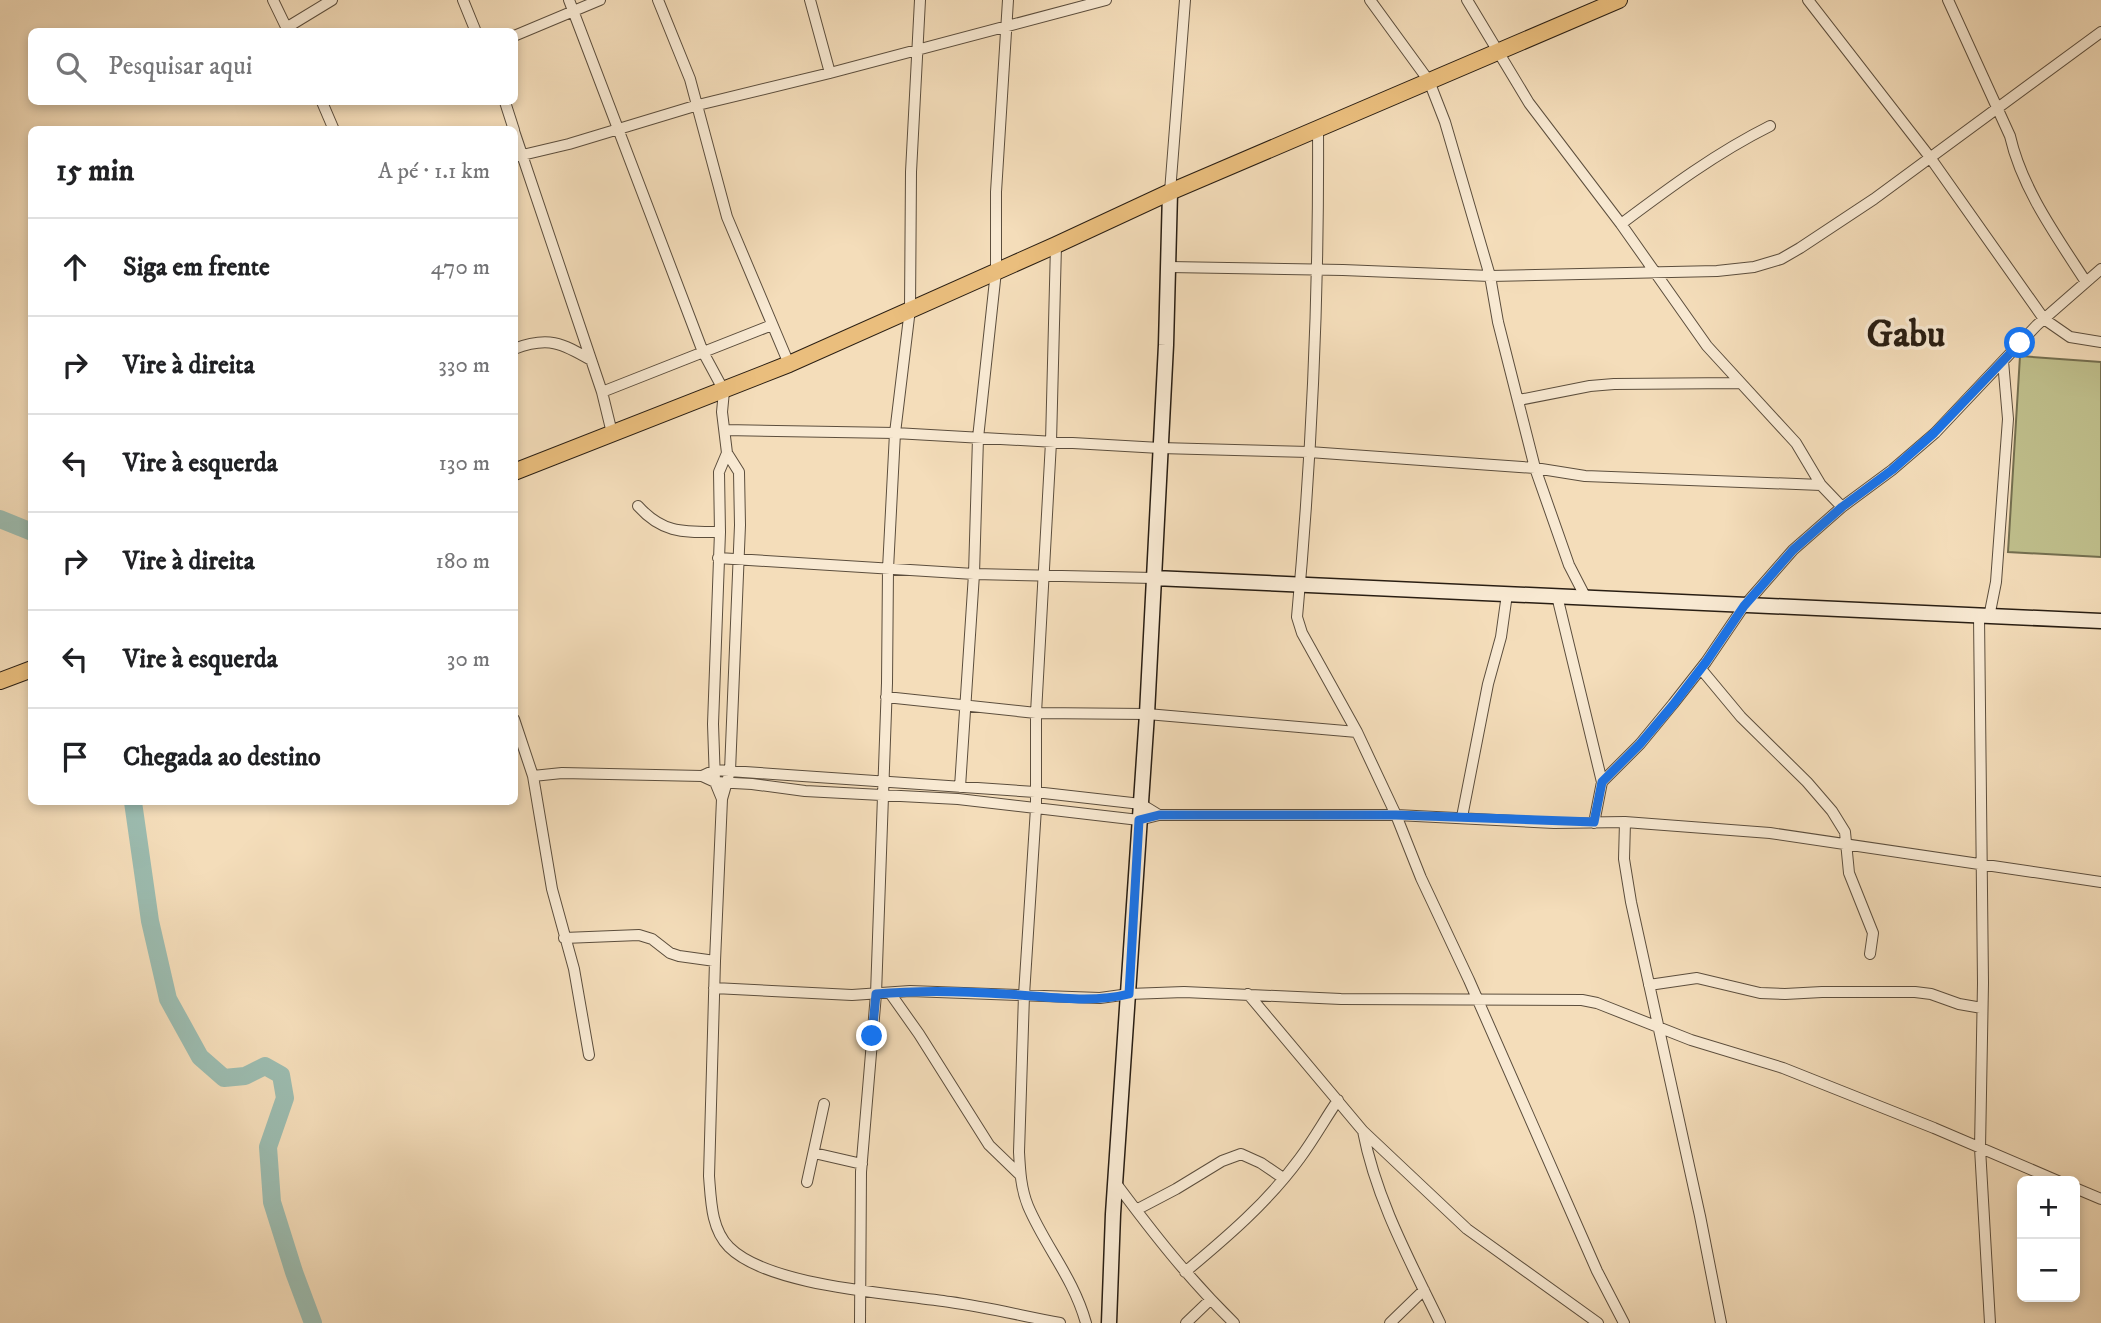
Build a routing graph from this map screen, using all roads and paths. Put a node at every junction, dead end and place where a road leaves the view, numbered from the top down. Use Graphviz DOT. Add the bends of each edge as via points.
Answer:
graph roads {
  1 [pos="273,0"];
  2 [pos="332,0"];
  3 [pos="463,0"];
  4 [pos="569,0"];
  5 [pos="600,0"];
  6 [pos="658,0"];
  7 [pos="810,0"];
  8 [pos="920,0"];
  9 [pos="1008,0"];
  10 [pos="1106,0"];
  11 [pos="1185,0"];
  12 [pos="1370,0"];
  13 [pos="1467,0"];
  14 [pos="1619,0"];
  15 [pos="1808,0"];
  16 [pos="1948,0"];
  17 [pos="574,12"];
  18 [pos="1006,25"];
  19 [pos="286,28"];
  20 [pos="290,28"];
  21 [pos="474,28"];
  22 [pos="2101,32"];
  23 [pos="518,34"];
  24 [pos="916,51"];
  25 [pos="1497,53"];
  26 [pos="830,73"];
  27 [pos="1429,80"];
  28 [pos="698,104"];
  29 [pos="323,105"];
  30 [pos="506,105"];
  31 [pos="1996,108"];
  32 [pos="332,126"];
  33 [pos="513,126"];
  34 [pos="1770,126"];
  35 [pos="1318,128"];
  36 [pos="619,129"];
  37 [pos="518,156"];
  38 [pos="1929,156"];
  39 [pos="1170,192"];
  40 [pos="1621,224"];
  41 [pos="1056,245"];
  42 [pos="1169,267"];
  43 [pos="2101,269"];
  44 [pos="1316,270"];
  45 [pos="996,271"];
  46 [pos="1656,273"];
  47 [pos="1490,276"];
  48 [pos="2086,282"];
  49 [pos="910,309"];
  50 [pos="2045,318"];
  51 [pos="772,325"];
  52 [pos="2101,342"];
  53 [pos="518,348"];
  54 [pos="703,352"];
  55 [pos="592,360"];
  56 [pos="2003,361"];
  57 [pos="789,364"];
  58 [pos="1739,383"];
  59 [pos="602,391"];
  60 [pos="724,391"];
  61 [pos="1519,400"];
  62 [pos="725,430"];
  63 [pos="612,433"];
  64 [pos="895,433"];
  65 [pos="978,438"];
  66 [pos="1051,442"];
  67 [pos="1160,448"];
  68 [pos="1309,452"];
  69 [pos="727,453"];
  70 [pos="1535,468"];
  71 [pos="518,470"];
  72 [pos="1821,485"];
  73 [pos="638,506"];
  74 [pos="1842,507"];
  75 [pos="720,531"];
  76 [pos="718,558"];
  77 [pos="737,560"];
  78 [pos="888,569"];
  79 [pos="974,574"];
  80 [pos="1044,575"];
  81 [pos="1154,578"];
  82 [pos="1300,583"];
  83 [pos="1507,594"];
  84 [pos="1557,596"];
  85 [pos="1586,598"];
  86 [pos="1744,606"];
  87 [pos="1984,616"];
  88 [pos="2101,621"];
  89 [pos="1701,669"];
  90 [pos="28,670"];
  91 [pos="0,681"];
  92 [pos="886,697"];
  93 [pos="967,705"];
  94 [pos="1036,713"];
  95 [pos="1147,714"];
  96 [pos="518,731"];
  97 [pos="1357,732"];
  98 [pos="715,770"];
  99 [pos="730,771"];
  100 [pos="533,776"];
  101 [pos="702,776"];
  102 [pos="882,781"];
  103 [pos="715,782"];
  104 [pos="1602,782"];
  105 [pos="728,783"];
  106 [pos="960,787"];
  107 [pos="1035,792"];
  108 [pos="882,796"];
  109 [pos="722,799"];
  110 [pos="1141,804"];
  111 [pos="1036,808"];
  112 [pos="1159,815"];
  113 [pos="1396,815"];
  114 [pos="1462,817"];
  115 [pos="1139,820"];
  116 [pos="1594,822"];
  117 [pos="1625,822"];
  118 [pos="1847,843"];
  119 [pos="1980,863"];
  120 [pos="2101,882"];
  121 [pos="565,938"];
  122 [pos="1870,954"];
  123 [pos="715,961"];
  124 [pos="1649,985"];
  125 [pos="714,988"];
  126 [pos="890,993"];
  127 [pos="876,994"];
  128 [pos="1129,994"];
  129 [pos="1248,994"];
  130 [pos="1024,995"];
  131 [pos="1477,1000"];
  132 [pos="1982,1008"];
  133 [pos="1658,1026"];
  134 [pos="590,1055"];
  135 [pos="1338,1100"];
  136 [pos="824,1104"];
  137 [pos="1363,1131"];
  138 [pos="1980,1147"];
  139 [pos="814,1153"];
  140 [pos="862,1164"];
  141 [pos="1020,1175"];
  142 [pos="2047,1176"];
  143 [pos="1283,1178"];
  144 [pos="807,1182"];
  145 [pos="1115,1182"];
  146 [pos="2080,1190"];
  147 [pos="2101,1199"];
  148 [pos="1136,1210"];
  149 [pos="1185,1272"];
  150 [pos="860,1290"];
  151 [pos="1424,1290"];
  152 [pos="1210,1300"];
  153 [pos="860,1323"];
  154 [pos="1060,1323"];
  155 [pos="1086,1323"];
  156 [pos="1108,1323"];
  157 [pos="1186,1323"];
  158 [pos="1234,1323"];
  159 [pos="1390,1323"];
  160 [pos="1440,1323"];
  161 [pos="1598,1323"];
  162 [pos="1624,1323"];
  163 [pos="1721,1323"];
  164 [pos="1990,1323"];
  1 -- 19 [label="street"];
  2 -- 20 [label="street"];
  3 -- 21 [label="street"];
  4 -- 17 [label="street"];
  5 -- 17 [label="street"];
  6 -- 28 [label="street"];
  7 -- 26 [label="street"];
  8 -- 24 [label="street"];
  9 -- 18 [label="street"];
  10 -- 18 [label="street"];
  11 -- 39 [label="street"];
  12 -- 27 [label="street"];
  13 -- 25 [label="street"];
  14 -- 25 [label="main road"];
  15 -- 38 [label="street"];
  16 -- 31 [label="street"];
  17 -- 23 [label="street"];
  17 -- 36 [label="street"];
  18 -- 24 [label="street"];
  18 -- 45 [label="street"];
  22 -- 31 [label="street"];
  24 -- 26 [label="street"];
  24 -- 49 [label="street"];
  25 -- 27 [label="main road"];
  25 -- 40 [label="street"];
  26 -- 28 [label="street"];
  27 -- 35 [label="main road"];
  27 -- 47 [label="street"];
  28 -- 36 [label="street"];
  28 -- 51 [label="street" via="727,217"];
  29 -- 32 [label="street"];
  30 -- 33 [label="street"];
  31 -- 38 [label="street"];
  31 -- 48 [label="street" via="2032,194"];
  34 -- 40 [label="street" via="1719,153"];
  35 -- 39 [label="main road"];
  35 -- 44 [label="street"];
  36 -- 37 [label="street"];
  36 -- 54 [label="street"];
  37 -- 55 [label="street"];
  38 -- 46 [label="street" via="1874,199 1780,259 1742,269"];
  38 -- 50 [label="street"];
  39 -- 41 [label="main road"];
  39 -- 42 [label="main road"];
  40 -- 46 [label="street"];
  41 -- 45 [label="main road"];
  41 -- 66 [label="street"];
  42 -- 44 [label="street"];
  42 -- 67 [label="main road"];
  43 -- 48 [label="street"];
  44 -- 47 [label="street"];
  44 -- 68 [label="street"];
  45 -- 49 [label="main road"];
  45 -- 65 [label="street"];
  46 -- 47 [label="street"];
  46 -- 58 [label="street"];
  47 -- 61 [label="street"];
  48 -- 50 [label="street"];
  49 -- 57 [label="main road"];
  49 -- 64 [label="street"];
  50 -- 52 [label="street" via="2070,337"];
  50 -- 56 [label="street"];
  51 -- 54 [label="street"];
  51 -- 57 [label="street"];
  53 -- 55 [label="street" via="538,341 564,345"];
  54 -- 59 [label="street"];
  54 -- 60 [label="street"];
  55 -- 59 [label="street"];
  56 -- 74 [label="street" via="1934,433"];
  56 -- 87 [label="street" via="2008,419 1996,582"];
  57 -- 60 [label="main road"];
  58 -- 61 [label="street" via="1614,384"];
  58 -- 72 [label="street" via="1796,443"];
  59 -- 63 [label="street"];
  60 -- 62 [label="street"];
  60 -- 63 [label="main road"];
  61 -- 70 [label="street"];
  62 -- 64 [label="street"];
  62 -- 69 [label="street"];
  63 -- 71 [label="main road"];
  64 -- 65 [label="street"];
  64 -- 78 [label="street"];
  65 -- 66 [label="street"];
  65 -- 79 [label="street"];
  66 -- 67 [label="street"];
  66 -- 80 [label="street"];
  67 -- 68 [label="street"];
  67 -- 81 [label="main road"];
  68 -- 70 [label="street"];
  68 -- 82 [label="street"];
  69 -- 75 [label="street" via="719,472"];
  69 -- 77 [label="street" via="739,472"];
  70 -- 72 [label="street" via="1585,476"];
  70 -- 85 [label="street" via="1569,565"];
  72 -- 74 [label="street"];
  73 -- 75 [label="street" via="663,527"];
  74 -- 86 [label="street" via="1793,550"];
  75 -- 76 [label="street"];
  76 -- 77 [label="street"];
  76 -- 98 [label="street"];
  77 -- 78 [label="street"];
  77 -- 99 [label="street"];
  78 -- 79 [label="street"];
  78 -- 92 [label="street"];
  79 -- 80 [label="street"];
  79 -- 93 [label="street"];
  80 -- 81 [label="street"];
  80 -- 94 [label="street"];
  81 -- 82 [label="main road"];
  81 -- 95 [label="main road"];
  82 -- 83 [label="main road"];
  82 -- 97 [label="street" via="1297,617 1302,633"];
  83 -- 84 [label="main road"];
  83 -- 114 [label="street"];
  84 -- 85 [label="main road"];
  84 -- 104 [label="street"];
  85 -- 86 [label="main road"];
  86 -- 87 [label="main road"];
  86 -- 89 [label="street"];
  87 -- 88 [label="main road"];
  87 -- 119 [label="street"];
  89 -- 104 [label="street" via="1640,744"];
  89 -- 118 [label="street" via="1832,811"];
  90 -- 91 [label="main road"];
  92 -- 93 [label="street"];
  92 -- 102 [label="street"];
  93 -- 94 [label="street"];
  93 -- 106 [label="street"];
  94 -- 95 [label="street"];
  94 -- 107 [label="street"];
  95 -- 97 [label="street"];
  95 -- 110 [label="main road"];
  96 -- 100 [label="street"];
  97 -- 113 [label="street"];
  98 -- 99 [label="street"];
  98 -- 101 [label="street"];
  98 -- 103 [label="street"];
  99 -- 102 [label="street"];
  99 -- 105 [label="street"];
  100 -- 101 [label="street"];
  100 -- 121 [label="street"];
  101 -- 103 [label="street"];
  102 -- 106 [label="street"];
  102 -- 108 [label="street"];
  103 -- 105 [label="street"];
  103 -- 109 [label="street"];
  104 -- 116 [label="street"];
  105 -- 108 [label="street"];
  105 -- 109 [label="street"];
  106 -- 107 [label="street"];
  107 -- 110 [label="street"];
  107 -- 111 [label="street"];
  108 -- 111 [label="street"];
  108 -- 127 [label="street"];
  109 -- 123 [label="street"];
  110 -- 112 [label="street"];
  110 -- 115 [label="main road"];
  111 -- 115 [label="street"];
  111 -- 130 [label="street"];
  112 -- 113 [label="street"];
  112 -- 115 [label="street"];
  113 -- 114 [label="street"];
  113 -- 131 [label="street"];
  114 -- 116 [label="street"];
  115 -- 128 [label="main road"];
  116 -- 117 [label="street"];
  117 -- 118 [label="street"];
  117 -- 124 [label="street" via="1627,883"];
  118 -- 119 [label="street"];
  118 -- 122 [label="street" via="1849,873 1873,933"];
  119 -- 120 [label="street"];
  119 -- 132 [label="street"];
  121 -- 123 [label="street" via="639,936 679,956"];
  121 -- 134 [label="street"];
  123 -- 125 [label="street"];
  124 -- 132 [label="street" via="1697,978 1785,995 1915,992"];
  124 -- 133 [label="street"];
  125 -- 127 [label="street"];
  125 -- 150 [label="street" via="709,1176 719,1236 738,1255 765,1269"];
  126 -- 127 [label="street"];
  126 -- 130 [label="street"];
  126 -- 141 [label="street" via="989,1145"];
  127 -- 140 [label="street"];
  128 -- 129 [label="street"];
  128 -- 130 [label="street" via="1100,999"];
  128 -- 145 [label="main road"];
  129 -- 131 [label="street"];
  129 -- 135 [label="street"];
  130 -- 141 [label="street"];
  131 -- 133 [label="street" via="1582,1000"];
  131 -- 162 [label="street"];
  132 -- 138 [label="street"];
  133 -- 138 [label="street" via="1783,1068"];
  133 -- 163 [label="street"];
  135 -- 137 [label="street"];
  135 -- 143 [label="street"];
  136 -- 139 [label="street"];
  137 -- 151 [label="street" via="1387,1209"];
  137 -- 161 [label="street" via="1467,1229"];
  138 -- 142 [label="street"];
  138 -- 164 [label="street"];
  139 -- 140 [label="street"];
  139 -- 144 [label="street"];
  140 -- 150 [label="street"];
  141 -- 155 [label="street" via="1028,1206 1077,1293"];
  143 -- 148 [label="street" via="1241,1154"];
  143 -- 149 [label="street" via="1230,1235"];
  145 -- 148 [label="street"];
  145 -- 156 [label="main road"];
  146 -- 147 [label="street"];
  148 -- 149 [label="street"];
  149 -- 152 [label="street"];
  150 -- 153 [label="street"];
  150 -- 154 [label="street"];
  151 -- 159 [label="street"];
  151 -- 160 [label="street"];
  152 -- 157 [label="street"];
  152 -- 158 [label="street"];
}
